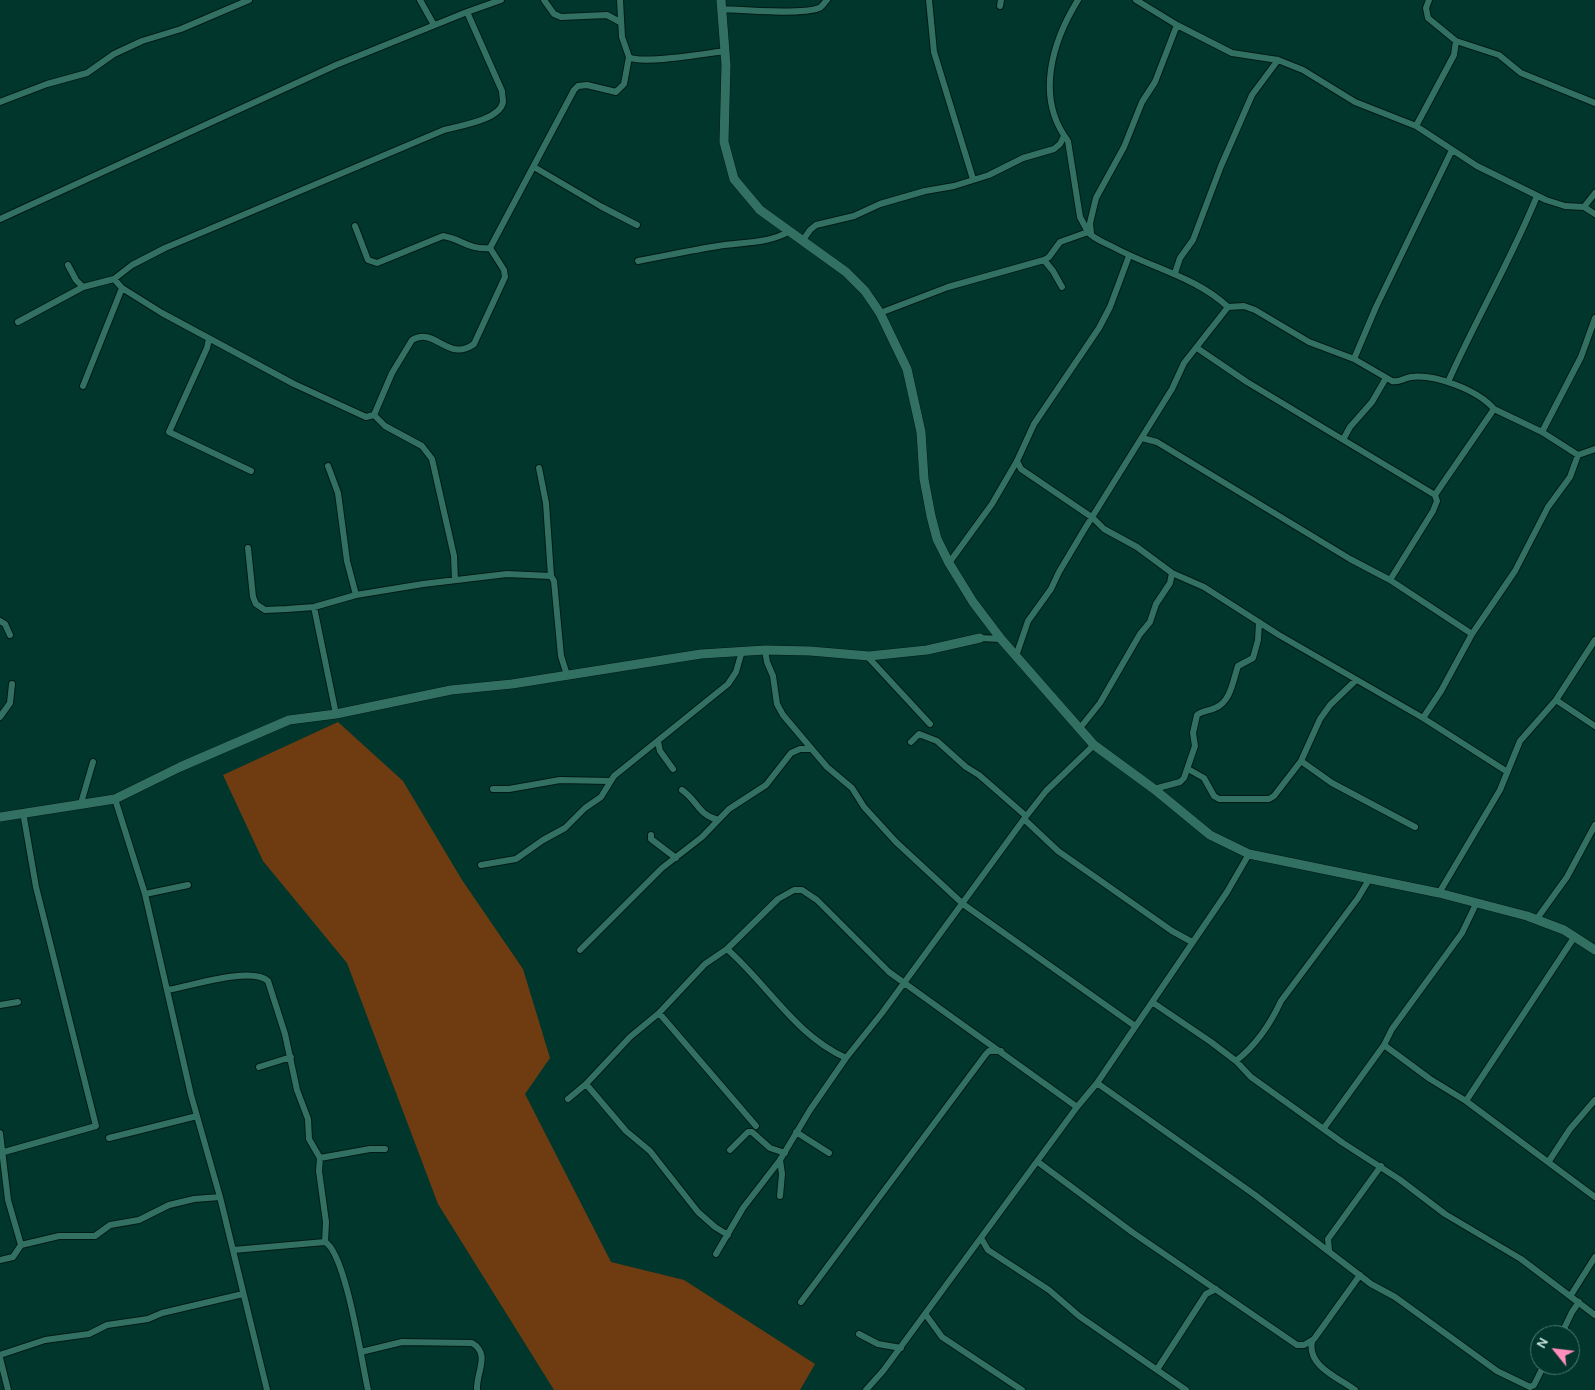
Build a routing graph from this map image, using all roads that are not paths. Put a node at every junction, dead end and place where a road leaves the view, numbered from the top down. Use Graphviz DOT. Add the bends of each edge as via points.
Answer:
graph roads {
  1 [pos="249,0"];
  2 [pos="420,0"];
  3 [pos="501,0"];
  4 [pos="544,0"];
  5 [pos="620,0"];
  6 [pos="827,0"];
  7 [pos="929,0"];
  8 [pos="1078,0"];
  9 [pos="1136,0"];
  10 [pos="1429,0"];
  11 [pos="721,4"];
  12 [pos="468,12"];
  13 [pos="620,22"];
  14 [pos="434,25"];
  15 [pos="1177,25"];
  16 [pos="1456,41"];
  17 [pos="726,51"];
  18 [pos="629,58"];
  19 [pos="1278,60"];
  20 [pos="0,102"];
  21 [pos="1595,102"];
  22 [pos="1416,126"];
  23 [pos="1064,136"];
  24 [pos="1452,150"];
  25 [pos="534,167"];
  26 [pos="973,179"];
  27 [pos="1595,193"];
  28 [pos="1537,196"];
  29 [pos="1584,207"];
  30 [pos="1595,214"];
  31 [pos="0,219"];
  32 [pos="637,225"];
  33 [pos="355,226"];
  34 [pos="790,231"];
  35 [pos="1090,235"];
  36 [pos="803,240"];
  37 [pos="490,248"];
  38 [pos="1129,256"];
  39 [pos="1044,260"];
  40 [pos="638,262"];
  41 [pos="68,265"];
  42 [pos="1175,273"];
  43 [pos="114,279"];
  44 [pos="83,286"];
  45 [pos="1062,287"];
  46 [pos="122,288"];
  47 [pos="1228,307"];
  48 [pos="880,313"];
  49 [pos="1595,318"];
  50 [pos="18,322"];
  51 [pos="209,339"];
  52 [pos="1197,348"];
  53 [pos="1354,358"];
  54 [pos="1386,378"];
  55 [pos="1448,382"];
  56 [pos="83,386"];
  57 [pos="1494,409"];
  58 [pos="374,415"];
  59 [pos="1542,432"];
  60 [pos="1142,438"];
  61 [pos="1344,438"];
  62 [pos="1595,449"];
  63 [pos="1578,455"];
  64 [pos="1017,461"];
  65 [pos="328,466"];
  66 [pos="539,468"];
  67 [pos="1021,469"];
  68 [pos="251,471"];
  69 [pos="1010,472"];
  70 [pos="1435,495"];
  71 [pos="1093,518"];
  72 [pos="248,548"];
  73 [pos="949,563"];
  74 [pos="1172,573"];
  75 [pos="551,576"];
  76 [pos="1182,577"];
  77 [pos="455,580"];
  78 [pos="1390,580"];
  79 [pos="1170,583"];
  80 [pos="356,595"];
  81 [pos="314,606"];
  82 [pos="0,620"];
  83 [pos="1259,622"];
  84 [pos="990,624"];
  85 [pos="10,634"];
  86 [pos="1472,634"];
  87 [pos="980,638"];
  88 [pos="1001,639"];
  89 [pos="1595,640"];
  90 [pos="742,650"];
  91 [pos="766,650"];
  92 [pos="867,656"];
  93 [pos="1016,656"];
  94 [pos="567,675"];
  95 [pos="1356,680"];
  96 [pos="12,684"];
  97 [pos="1556,700"];
  98 [pos="336,714"];
  99 [pos="0,716"];
  100 [pos="1423,718"];
  101 [pos="930,724"];
  102 [pos="1595,726"];
  103 [pos="1080,728"];
  104 [pos="804,740"];
  105 [pos="658,742"];
  106 [pos="912,742"];
  107 [pos="1094,745"];
  108 [pos="800,749"];
  109 [pos="810,749"];
  110 [pos="1301,761"];
  111 [pos="93,762"];
  112 [pos="673,769"];
  113 [pos="1188,769"];
  114 [pos="1506,771"];
  115 [pos="609,781"];
  116 [pos="493,789"];
  117 [pos="1154,789"];
  118 [pos="682,790"];
  119 [pos="115,799"];
  120 [pos="81,803"];
  121 [pos="23,812"];
  122 [pos="0,817"];
  123 [pos="1025,817"];
  124 [pos="718,820"];
  125 [pos="1595,825"];
  126 [pos="1415,827"];
  127 [pos="651,835"];
  128 [pos="1592,835"];
  129 [pos="1249,854"];
  130 [pos="676,858"];
  131 [pos="481,865"];
  132 [pos="1370,878"];
  133 [pos="188,885"];
  134 [pos="1439,893"];
  135 [pos="145,894"];
  136 [pos="963,904"];
  137 [pos="1476,904"];
  138 [pos="1536,920"];
  139 [pos="1575,936"];
  140 [pos="1192,942"];
  141 [pos="727,949"];
  142 [pos="580,950"];
  143 [pos="1595,950"];
  144 [pos="905,982"];
  145 [pos="168,990"];
  146 [pos="18,1002"];
  147 [pos="1152,1002"];
  148 [pos="0,1005"];
  149 [pos="659,1013"];
  150 [pos="1135,1026"];
  151 [pos="1384,1045"];
  152 [pos="1002,1051"];
  153 [pos="291,1057"];
  154 [pos="846,1058"];
  155 [pos="1236,1061"];
  156 [pos="259,1067"];
  157 [pos="1097,1083"];
  158 [pos="586,1084"];
  159 [pos="568,1099"];
  160 [pos="1595,1100"];
  161 [pos="1466,1101"];
  162 [pos="1077,1107"];
  163 [pos="197,1116"];
  164 [pos="756,1126"];
  165 [pos="1324,1128"];
  166 [pos="796,1132"];
  167 [pos="0,1133"];
  168 [pos="109,1138"];
  169 [pos="385,1149"];
  170 [pos="730,1150"];
  171 [pos="4,1152"];
  172 [pos="785,1153"];
  173 [pos="829,1154"];
  174 [pos="320,1158"];
  175 [pos="780,1160"];
  176 [pos="1549,1161"];
  177 [pos="1038,1162"];
  178 [pos="1381,1166"];
  179 [pos="780,1196"];
  180 [pos="220,1197"];
  181 [pos="1595,1197"];
  182 [pos="728,1235"];
  183 [pos="981,1238"];
  184 [pos="1328,1239"];
  185 [pos="325,1242"];
  186 [pos="1319,1242"];
  187 [pos="21,1245"];
  188 [pos="233,1250"];
  189 [pos="1329,1250"];
  190 [pos="716,1254"];
  191 [pos="1595,1257"];
  192 [pos="0,1260"];
  193 [pos="1360,1276"];
  194 [pos="1216,1289"];
  195 [pos="243,1294"];
  196 [pos="1571,1295"];
  197 [pos="801,1302"];
  198 [pos="1580,1302"];
  199 [pos="926,1315"];
  200 [pos="1595,1315"];
  201 [pos="1566,1325"];
  202 [pos="858,1334"];
  203 [pos="1312,1342"];
  204 [pos="901,1348"];
  205 [pos="361,1352"];
  206 [pos="0,1356"];
  207 [pos="1158,1368"];
  208 [pos="1539,1375"];
  209 [pos="266,1388"];
  210 [pos="8,1390"];
  211 [pos="259,1390"];
  212 [pos="368,1390"];
  213 [pos="477,1390"];
  214 [pos="866,1390"];
  215 [pos="1022,1390"];
  216 [pos="1186,1390"];
  217 [pos="1355,1390"];
  1 -- 20 [label="street" via="181,29 142,41 87,72"];
  2 -- 14 [label="street"];
  3 -- 12 [label="street"];
  4 -- 13 [label="street" via="554,14 561,17 607,15"];
  5 -- 13 [label="street"];
  6 -- 11 [label="street" via="820,8 761,12"];
  7 -- 26 [label="street" via="934,52"];
  8 -- 23 [label="street" via="1055,50 1049,80 1053,106"];
  9 -- 15 [label="street"];
  10 -- 16 [label="street" via="1426,8 1428,18"];
  11 -- 17 [label="street"];
  12 -- 14 [label="street"];
  12 -- 43 [label="street" via="502,90 503,103 497,112 444,130 164,248"];
  13 -- 18 [label="street"];
  14 -- 31 [label="street" via="336,65"];
  15 -- 19 [label="street" via="1232,53"];
  15 -- 35 [label="street" via="1155,82 1142,102 1127,141 1096,198"];
  16 -- 21 [label="street" via="1499,55 1521,73"];
  16 -- 22 [label="street" via="1454,55"];
  17 -- 18 [label="street" via="657,59"];
  17 -- 34 [label="street" via="724,142 728,164 744,194"];
  18 -- 25 [label="street" via="624,84 616,92 587,85 574,90"];
  19 -- 22 [label="street" via="1303,70 1355,102"];
  19 -- 42 [label="street" via="1252,94 1193,240 1180,258"];
  22 -- 24 [label="street"];
  23 -- 26 [label="street" via="1054,149"];
  23 -- 35 [label="street" via="1068,141 1080,217"];
  24 -- 28 [label="street"];
  24 -- 53 [label="street"];
  25 -- 32 [label="street"];
  25 -- 37 [label="street"];
  26 -- 36 [label="street" via="816,225"];
  27 -- 29 [label="street"];
  28 -- 29 [label="street" via="1565,206"];
  28 -- 55 [label="street" via="1495,290"];
  29 -- 30 [label="street"];
  33 -- 37 [label="street" via="371,262 378,264 443,236 466,246"];
  34 -- 36 [label="street"];
  34 -- 40 [label="street" via="767,240"];
  35 -- 38 [label="street"];
  35 -- 39 [label="street" via="1060,242"];
  36 -- 48 [label="street" via="846,272"];
  37 -- 58 [label="street" via="505,277 474,344 453,350 430,338 412,340 392,373"];
  38 -- 42 [label="street"];
  38 -- 64 [label="street" via="1099,328 1034,424"];
  39 -- 45 [label="street"];
  39 -- 48 [label="street" via="956,285"];
  41 -- 44 [label="street"];
  42 -- 47 [label="street" via="1208,291"];
  43 -- 44 [label="street"];
  43 -- 46 [label="street"];
  44 -- 50 [label="street"];
  46 -- 51 [label="street"];
  46 -- 56 [label="street"];
  47 -- 52 [label="street"];
  47 -- 53 [label="street" via="1244,306 1255,310 1308,342"];
  48 -- 73 [label="street" via="907,369 921,432 924,479 931,516 937,539"];
  49 -- 59 [label="street" via="1581,357"];
  51 -- 58 [label="street" via="362,416"];
  51 -- 68 [label="street" via="169,432"];
  52 -- 60 [label="street" via="1184,363"];
  52 -- 61 [label="street" via="1311,422"];
  53 -- 54 [label="street"];
  54 -- 55 [label="street" via="1397,382 1410,378"];
  54 -- 61 [label="street"];
  55 -- 57 [label="street" via="1479,396"];
  57 -- 59 [label="street"];
  57 -- 70 [label="street"];
  58 -- 77 [label="street" via="385,426 422,446 432,459 454,556"];
  59 -- 63 [label="street"];
  60 -- 71 [label="street"];
  60 -- 78 [label="street" via="1157,442"];
  61 -- 70 [label="street"];
  62 -- 63 [label="street"];
  63 -- 86 [label="street" via="1570,476 1548,507 1515,571"];
  64 -- 67 [label="street"];
  64 -- 69 [label="street"];
  65 -- 80 [label="street" via="338,494 347,561"];
  66 -- 75 [label="street" via="546,503"];
  67 -- 69 [label="street"];
  67 -- 71 [label="street"];
  69 -- 73 [label="street" via="992,504"];
  70 -- 78 [label="street" via="1437,501 1433,511"];
  71 -- 74 [label="street" via="1104,529 1138,547"];
  71 -- 93 [label="street" via="1028,621"];
  72 -- 81 [label="street" via="254,597 260,609"];
  73 -- 84 [label="street"];
  74 -- 76 [label="street"];
  74 -- 79 [label="street"];
  75 -- 77 [label="street" via="516,574"];
  75 -- 94 [label="street" via="561,656"];
  76 -- 79 [label="street"];
  76 -- 83 [label="street"];
  77 -- 80 [label="street"];
  78 -- 86 [label="street"];
  79 -- 103 [label="street" via="1158,598 1150,622"];
  80 -- 81 [label="street"];
  81 -- 98 [label="street"];
  82 -- 85 [label="street"];
  83 -- 95 [label="street"];
  83 -- 113 [label="street" via="1253,658 1238,666 1234,685 1227,697 1220,706 1197,715"];
  84 -- 87 [label="street"];
  84 -- 88 [label="street"];
  86 -- 100 [label="street" via="1442,691"];
  87 -- 88 [label="street"];
  87 -- 92 [label="street" via="927,650"];
  88 -- 93 [label="street"];
  89 -- 97 [label="street"];
  90 -- 91 [label="street"];
  90 -- 94 [label="street"];
  90 -- 105 [label="street" via="736,672 728,684"];
  91 -- 92 [label="street"];
  91 -- 104 [label="street" via="777,704"];
  92 -- 101 [label="street"];
  93 -- 103 [label="street"];
  94 -- 98 [label="street" via="451,690"];
  95 -- 100 [label="street"];
  95 -- 110 [label="street" via="1320,719"];
  96 -- 99 [label="street" via="10,703"];
  97 -- 102 [label="street"];
  97 -- 114 [label="street" via="1520,742"];
  98 -- 119 [label="street" via="289,720"];
  100 -- 114 [label="street"];
  103 -- 107 [label="street"];
  104 -- 108 [label="street"];
  104 -- 109 [label="street"];
  105 -- 112 [label="street" via="660,751"];
  105 -- 115 [label="street"];
  106 -- 123 [label="street" via="919,734 937,741"];
  107 -- 117 [label="street"];
  107 -- 123 [label="street" via="1046,791"];
  108 -- 109 [label="street"];
  108 -- 124 [label="street" via="791,753 766,785 742,799"];
  109 -- 136 [label="street" via="852,788 864,807 896,842"];
  110 -- 113 [label="street" via="1274,796 1261,800 1219,799 1204,778"];
  110 -- 126 [label="street" via="1332,783"];
  111 -- 120 [label="street"];
  113 -- 117 [label="street" via="1180,782"];
  114 -- 134 [label="street" via="1500,790"];
  115 -- 116 [label="street" via="560,780"];
  115 -- 131 [label="street" via="601,797 565,828 516,859"];
  117 -- 129 [label="street" via="1210,835"];
  118 -- 124 [label="street" via="702,813"];
  119 -- 120 [label="street"];
  119 -- 135 [label="street"];
  120 -- 121 [label="street"];
  121 -- 122 [label="street"];
  121 -- 171 [label="street" via="36,887 96,1126"];
  123 -- 136 [label="street"];
  123 -- 140 [label="street" via="1058,851"];
  124 -- 130 [label="street"];
  125 -- 128 [label="street"];
  127 -- 130 [label="street" via="651,839"];
  128 -- 138 [label="street"];
  129 -- 132 [label="street"];
  129 -- 140 [label="street"];
  130 -- 142 [label="street" via="629,899"];
  132 -- 134 [label="street"];
  132 -- 155 [label="street" via="1252,1048"];
  133 -- 135 [label="street"];
  134 -- 137 [label="street"];
  135 -- 145 [label="street"];
  136 -- 144 [label="street"];
  136 -- 150 [label="street"];
  137 -- 138 [label="street"];
  137 -- 151 [label="street" via="1462,933 1392,1029"];
  138 -- 139 [label="street"];
  139 -- 143 [label="street"];
  139 -- 161 [label="street"];
  140 -- 147 [label="street"];
  141 -- 144 [label="street" via="778,898 794,890 802,890 817,900 876,962"];
  141 -- 149 [label="street" via="705,964"];
  141 -- 154 [label="street" via="798,1025"];
  144 -- 152 [label="street"];
  144 -- 154 [label="street"];
  145 -- 153 [label="street" via="242,976 264,977 272,991"];
  145 -- 163 [label="street"];
  146 -- 148 [label="street"];
  147 -- 150 [label="street"];
  147 -- 155 [label="street"];
  149 -- 158 [label="street" via="630,1037"];
  149 -- 164 [label="street"];
  150 -- 157 [label="street"];
  151 -- 161 [label="street"];
  151 -- 165 [label="street"];
  152 -- 162 [label="street"];
  152 -- 197 [label="street" via="990,1051 982,1059"];
  153 -- 156 [label="street"];
  153 -- 174 [label="street" via="295,1082 308,1119 309,1139"];
  154 -- 166 [label="street"];
  155 -- 165 [label="street" via="1251,1077"];
  157 -- 162 [label="street"];
  157 -- 186 [label="street"];
  158 -- 159 [label="street"];
  158 -- 182 [label="street" via="622,1127 650,1151 698,1212"];
  160 -- 176 [label="street"];
  161 -- 176 [label="street"];
  162 -- 177 [label="street"];
  163 -- 168 [label="street"];
  163 -- 180 [label="street"];
  165 -- 178 [label="street"];
  166 -- 172 [label="street"];
  166 -- 173 [label="street"];
  167 -- 171 [label="street"];
  169 -- 174 [label="street"];
  170 -- 172 [label="street" via="748,1132 752,1132 770,1148"];
  171 -- 187 [label="street" via="8,1200"];
  172 -- 175 [label="street"];
  174 -- 185 [label="street"];
  175 -- 179 [label="street"];
  175 -- 182 [label="street" via="743,1208"];
  176 -- 181 [label="street"];
  177 -- 183 [label="street"];
  177 -- 194 [label="street"];
  178 -- 184 [label="street"];
  178 -- 196 [label="street" via="1445,1214 1521,1258"];
  180 -- 187 [label="street" via="169,1205 139,1220 110,1225 95,1236 58,1236"];
  180 -- 188 [label="street"];
  182 -- 190 [label="street"];
  183 -- 199 [label="street"];
  183 -- 207 [label="street" via="993,1254"];
  184 -- 186 [label="street"];
  184 -- 189 [label="street"];
  185 -- 188 [label="street"];
  185 -- 205 [label="street" via="337,1257"];
  186 -- 189 [label="street"];
  187 -- 192 [label="street" via="13,1257"];
  188 -- 195 [label="street"];
  189 -- 193 [label="street"];
  191 -- 196 [label="street"];
  193 -- 203 [label="street"];
  193 -- 208 [label="street" via="1395,1297 1497,1371 1524,1386 1534,1385"];
  194 -- 203 [label="street" via="1289,1341 1297,1345"];
  194 -- 207 [label="street" via="1206,1294"];
  195 -- 206 [label="street" via="168,1311 148,1319 107,1325 89,1334 45,1340"];
  195 -- 209 [label="street"];
  196 -- 198 [label="street"];
  198 -- 200 [label="street"];
  198 -- 201 [label="street"];
  199 -- 204 [label="street"];
  199 -- 215 [label="street" via="942,1338"];
  202 -- 204 [label="street" via="878,1344"];
  203 -- 217 [label="street" via="1313,1358"];
  204 -- 214 [label="street"];
  205 -- 212 [label="street"];
  205 -- 213 [label="street" via="402,1342 472,1343 482,1353"];
  206 -- 210 [label="street"];
  207 -- 216 [label="street"];
  209 -- 211 [label="street"];
}
